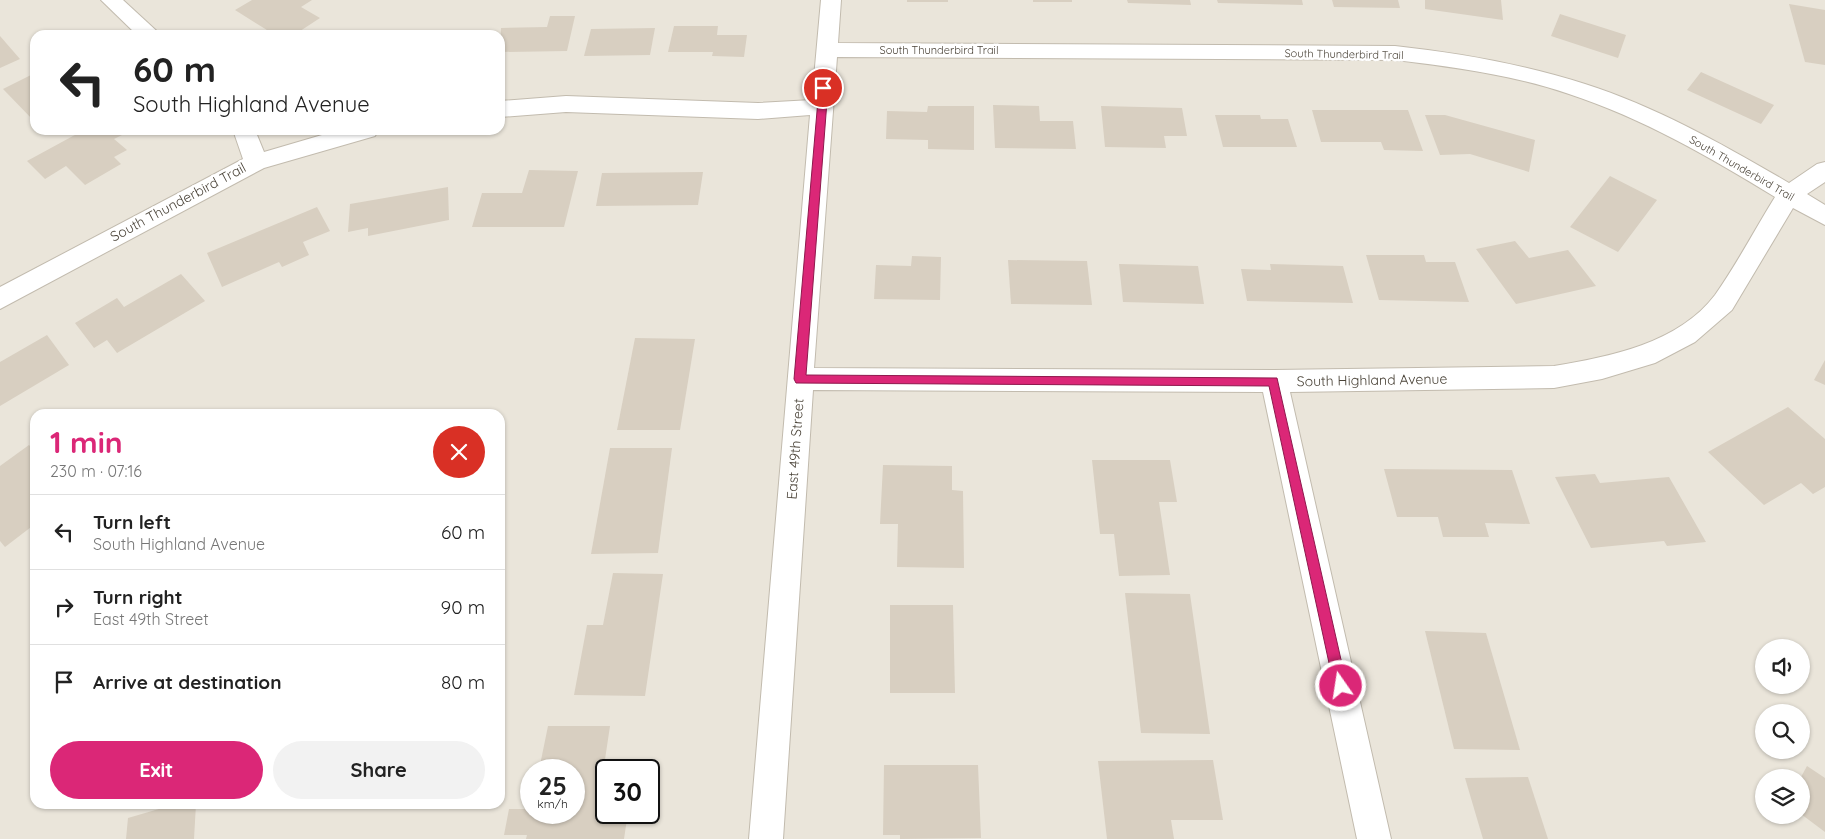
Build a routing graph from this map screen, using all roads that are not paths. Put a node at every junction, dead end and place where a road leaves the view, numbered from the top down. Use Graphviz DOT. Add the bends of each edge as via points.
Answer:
graph roads {
  1 [pos="111,0"];
  2 [pos="831,0"];
  3 [pos="144,30"];
  4 [pos="828,50"];
  5 [pos="821,107"];
  6 [pos="505,109"];
  7 [pos="246,135"];
  8 [pos="350,135"];
  9 [pos="256,162"];
  10 [pos="1825,170"];
  11 [pos="1789,194"];
  12 [pos="1825,216"];
  13 [pos="0,299"];
  14 [pos="800,379"];
  15 [pos="1274,381"];
  16 [pos="766,839"];
  17 [pos="1374,839"];
  1 -- 3 [label="street"];
  2 -- 4 [label="street, East 49th Street"];
  4 -- 5 [label="street, East 49th Street"];
  4 -- 11 [label="street, South Thunderbird Trail" via="1395,53 1442,58 1533,76 1591,94 1693,140"];
  5 -- 6 [label="street" via="758,111 566,104"];
  5 -- 14 [label="street, East 49th Street"];
  7 -- 9 [label="street"];
  8 -- 9 [label="street, South Thunderbird Trail"];
  9 -- 13 [label="street, South Thunderbird Trail"];
  10 -- 11 [label="street, South Highland Avenue"];
  11 -- 12 [label="street, South Thunderbird Trail"];
  11 -- 15 [label="street, South Highland Avenue" via="1722,304 1683,338 1645,358 1600,370 1554,377"];
  14 -- 15 [label="street, South Highland Avenue"];
  14 -- 16 [label="street, East 49th Street"];
  15 -- 17 [label="street"];
}
